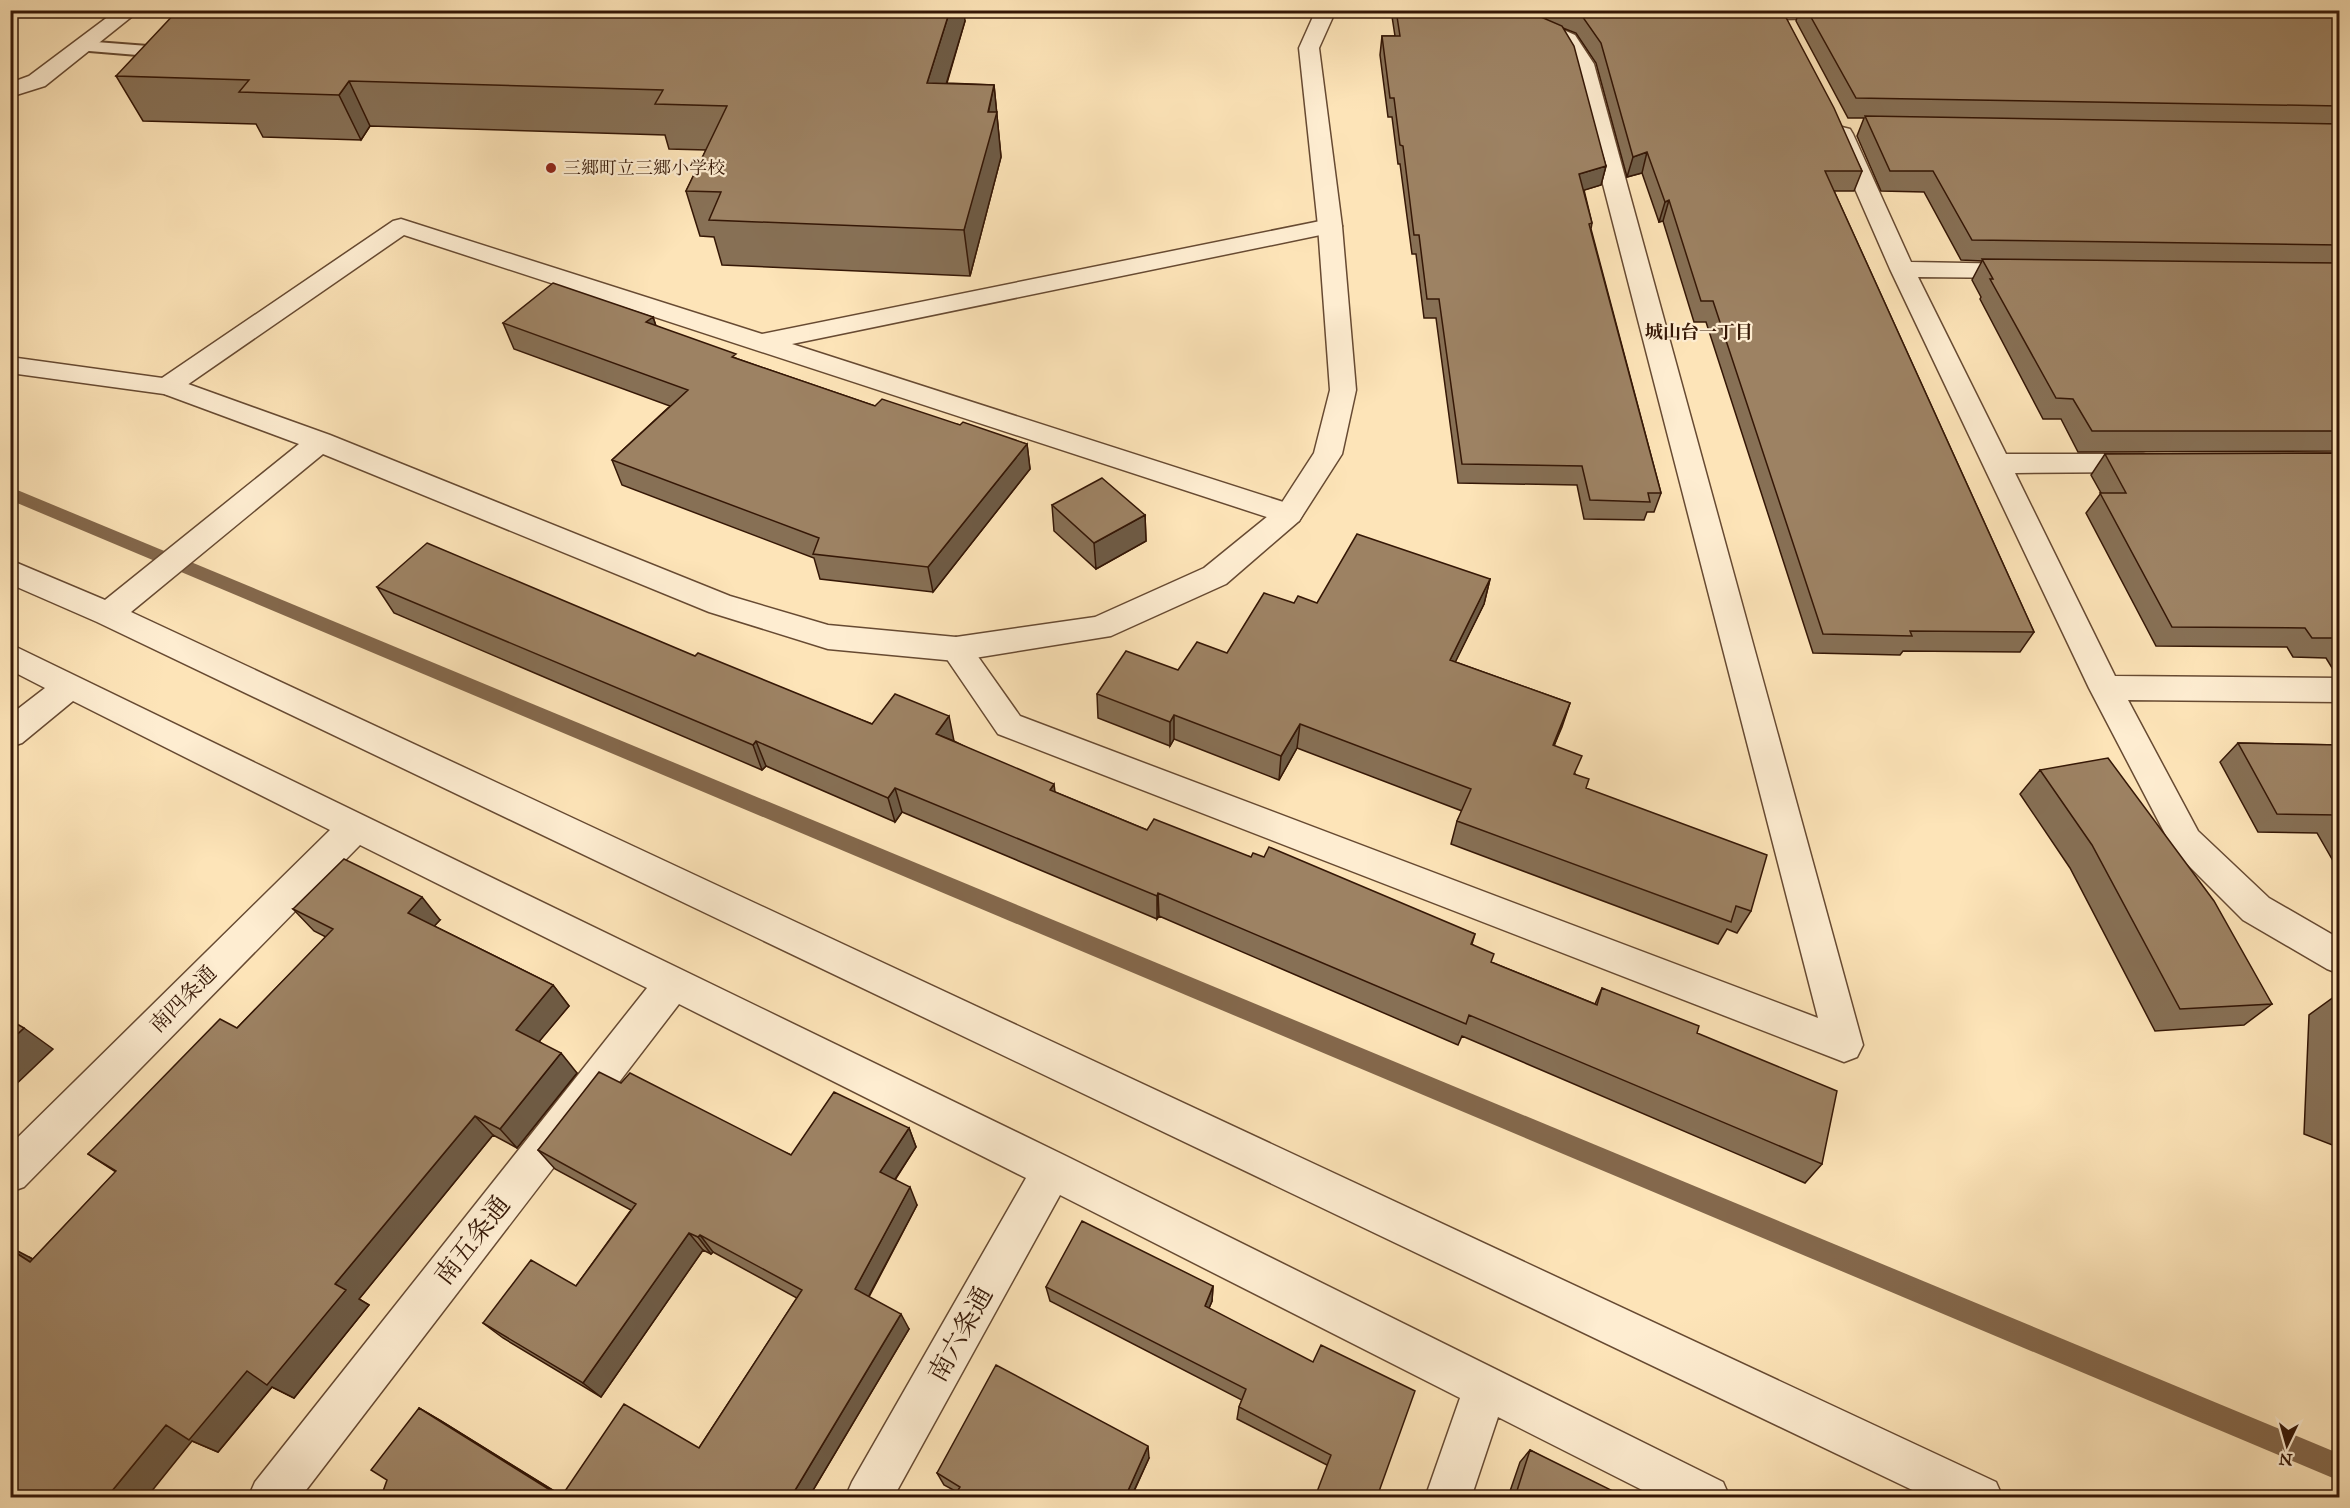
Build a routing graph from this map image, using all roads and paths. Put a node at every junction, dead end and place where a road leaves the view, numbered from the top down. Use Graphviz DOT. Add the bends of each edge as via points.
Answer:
graph roads {
  1 [pos="130,10"];
  2 [pos="1326,10"];
  3 [pos="1476,10"];
  4 [pos="1778,12"];
  5 [pos="1861,12"];
  6 [pos="1789,33"];
  7 [pos="83,46"];
  8 [pos="174,53"];
  9 [pos="10,91"];
  10 [pos="1863,128"];
  11 [pos="1330,226"];
  12 [pos="1902,269"];
  13 [pos="2044,271"];
  14 [pos="757,343"];
  15 [pos="10,364"];
  16 [pos="168,386"];
  17 [pos="320,442"];
  18 [pos="2174,463"];
  19 [pos="1997,464"];
  20 [pos="1289,514"];
  21 [pos="10,571"];
  22 [pos="108,614"];
  23 [pos="956,649"];
  24 [pos="10,656"];
  25 [pos="68,687"];
  26 [pos="2105,688"];
  27 [pos="2340,690"];
  28 [pos="10,734"];
  29 [pos="356,826"];
  30 [pos="2340,958"];
  31 [pos="673,983"];
  32 [pos="1052,1170"];
  33 [pos="10,1173"];
  34 [pos="1486,1387"];
  35 [pos="271,1497"];
  36 [pos="868,1497"];
  37 [pos="1448,1497"];
  38 [pos="1707,1497"];
  39 [pos="1980,1497"];
  1 -- 7 [label="street"];
  2 -- 11 [label="street" via="1309,48"];
  3 -- 23 [label="street" via="1568,39 1583,64 1844,1045 1009,725"];
  4 -- 5 [label="street"];
  4 -- 6 [label="street"];
  7 -- 8 [label="lane"];
  7 -- 9 [label="street" via="37,81"];
  10 -- 12 [label="street" via="1836,122"];
  11 -- 14 [label="street"];
  11 -- 20 [label="street" via="1343,390 1328,454"];
  12 -- 13 [label="street"];
  12 -- 19 [label="street"];
  14 -- 16 [label="street" via="401,226"];
  14 -- 20 [label="street"];
  15 -- 16 [label="street"];
  16 -- 17 [label="street"];
  17 -- 22 [label="street"];
  17 -- 23 [label="street" via="720,604 828,637"];
  18 -- 19 [label="street"];
  19 -- 26 [label="street"];
  20 -- 23 [label="street" via="1215,576 1100,628"];
  21 -- 22 [label="street"];
  22 -- 39 [label="street"];
  24 -- 25 [label="street"];
  25 -- 28 [label="street"];
  25 -- 29 [label="street"];
  26 -- 27 [label="street"];
  26 -- 30 [label="street" via="2186,842 2256,909"];
  29 -- 31 [label="street"];
  29 -- 33 [label="street, 南四条通"];
  31 -- 32 [label="street"];
  31 -- 35 [label="street, 南五条通"];
  32 -- 34 [label="street"];
  32 -- 36 [label="street, 南六条通"];
  34 -- 37 [label="street"];
  34 -- 38 [label="street"];
}
